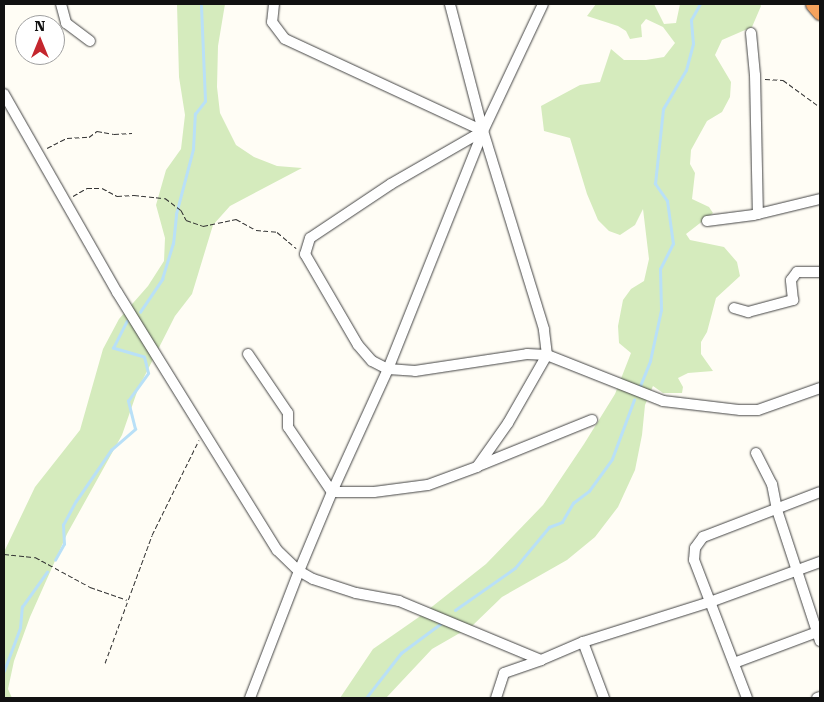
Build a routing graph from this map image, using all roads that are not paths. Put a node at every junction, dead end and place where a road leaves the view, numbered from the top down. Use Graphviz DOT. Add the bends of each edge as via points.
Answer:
graph roads {
  1 [pos="61,4"];
  2 [pos="274,4"];
  3 [pos="449,4"];
  4 [pos="543,4"];
  5 [pos="813,4"];
  6 [pos="820,12"];
  7 [pos="751,33"];
  8 [pos="90,41"];
  9 [pos="4,94"];
  10 [pos="484,131"];
  11 [pos="820,199"];
  12 [pos="758,214"];
  13 [pos="707,221"];
  14 [pos="820,272"];
  15 [pos="734,308"];
  16 [pos="248,354"];
  17 [pos="547,355"];
  18 [pos="388,369"];
  19 [pos="820,388"];
  20 [pos="592,420"];
  21 [pos="756,453"];
  22 [pos="477,467"];
  23 [pos="332,492"];
  24 [pos="820,492"];
  25 [pos="777,510"];
  26 [pos="820,562"];
  27 [pos="798,570"];
  28 [pos="299,571"];
  29 [pos="710,602"];
  30 [pos="819,635"];
  31 [pos="583,642"];
  32 [pos="541,660"];
  33 [pos="734,663"];
  34 [pos="820,697"];
  35 [pos="250,698"];
  36 [pos="496,698"];
  37 [pos="604,698"];
  38 [pos="747,698"];
  39 [pos="817,698"];
  1 -- 8 [label="street" via="66,23"];
  2 -- 10 [label="street" via="272,22 285,39"];
  3 -- 10 [label="street"];
  4 -- 10 [label="street"];
  5 -- 6 [label="highway"];
  7 -- 12 [label="street"];
  9 -- 28 [label="street" via="117,292 277,550"];
  10 -- 17 [label="street" via="544,329"];
  10 -- 18 [label="street"];
  10 -- 18 [label="street" via="391,184 310,238 305,254 358,346 372,361"];
  11 -- 12 [label="street"];
  12 -- 13 [label="street"];
  14 -- 15 [label="street" via="797,272 790,280 793,300 748,312"];
  16 -- 23 [label="street" via="288,413 288,427"];
  17 -- 18 [label="street" via="527,354 415,371"];
  17 -- 19 [label="street" via="663,401 682,404 758,410"];
  17 -- 22 [label="street" via="508,423"];
  18 -- 23 [label="street"];
  20 -- 22 [label="street"];
  21 -- 25 [label="street" via="772,484"];
  22 -- 23 [label="street" via="428,485 374,492"];
  23 -- 28 [label="street"];
  24 -- 25 [label="street"];
  25 -- 27 [label="street"];
  25 -- 29 [label="street" via="703,537 695,548 694,560"];
  26 -- 27 [label="street"];
  27 -- 29 [label="street"];
  27 -- 30 [label="street"];
  28 -- 32 [label="street" via="313,580 356,593 399,601"];
  28 -- 35 [label="street"];
  29 -- 31 [label="street"];
  29 -- 33 [label="street"];
  30 -- 33 [label="street"];
  31 -- 32 [label="street"];
  31 -- 37 [label="street"];
  32 -- 36 [label="street" via="504,673"];
  33 -- 38 [label="street"];
  34 -- 39 [label="street"];
}
